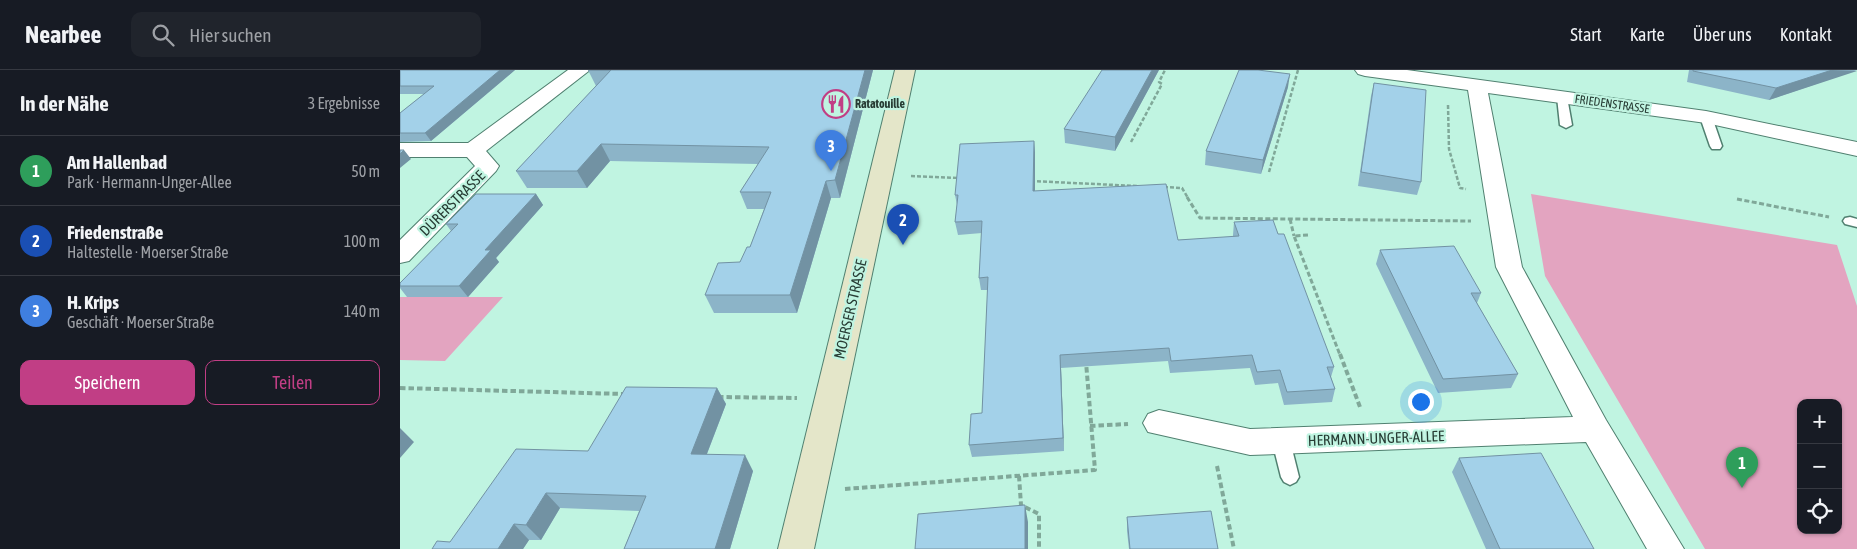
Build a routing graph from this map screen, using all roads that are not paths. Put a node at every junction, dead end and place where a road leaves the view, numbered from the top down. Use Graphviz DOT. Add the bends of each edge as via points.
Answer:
graph roads {
  1 [pos="580,70"];
  2 [pos="905,70"];
  3 [pos="1365,70"];
  4 [pos="1477,86"];
  5 [pos="1562,97"];
  6 [pos="1706,117"];
  7 [pos="1566,125"];
  8 [pos="1716,146"];
  9 [pos="1857,149"];
  10 [pos="400,150"];
  11 [pos="474,150"];
  12 [pos="400,256"];
  13 [pos="1159,422"];
  14 [pos="1595,429"];
  15 [pos="1281,441"];
  16 [pos="1290,477"];
  17 [pos="796,549"];
  18 [pos="1666,549"];
  1 -- 11 [label="street, DÜRERSTRASSE"];
  2 -- 17 [label="main road, MOERSER STRASSE"];
  3 -- 4 [label="street, FRIEDENSTRASSE"];
  4 -- 5 [label="street, FRIEDENSTRASSE"];
  4 -- 14 [label="street" via="1509,267"];
  5 -- 6 [label="street, FRIEDENSTRASSE"];
  5 -- 7 [label="lane"];
  6 -- 8 [label="lane"];
  6 -- 9 [label="street, FRIEDENSTRASSE"];
  10 -- 11 [label="street, DÜRERSTRASSE"];
  11 -- 12 [label="street, DÜRERSTRASSE" via="488,166"];
  13 -- 15 [label="street, HERMANN-UNGER-ALLEE" via="1250,442"];
  14 -- 15 [label="street, HERMANN-UNGER-ALLEE"];
  14 -- 18 [label="street"];
  15 -- 16 [label="lane"];
}
